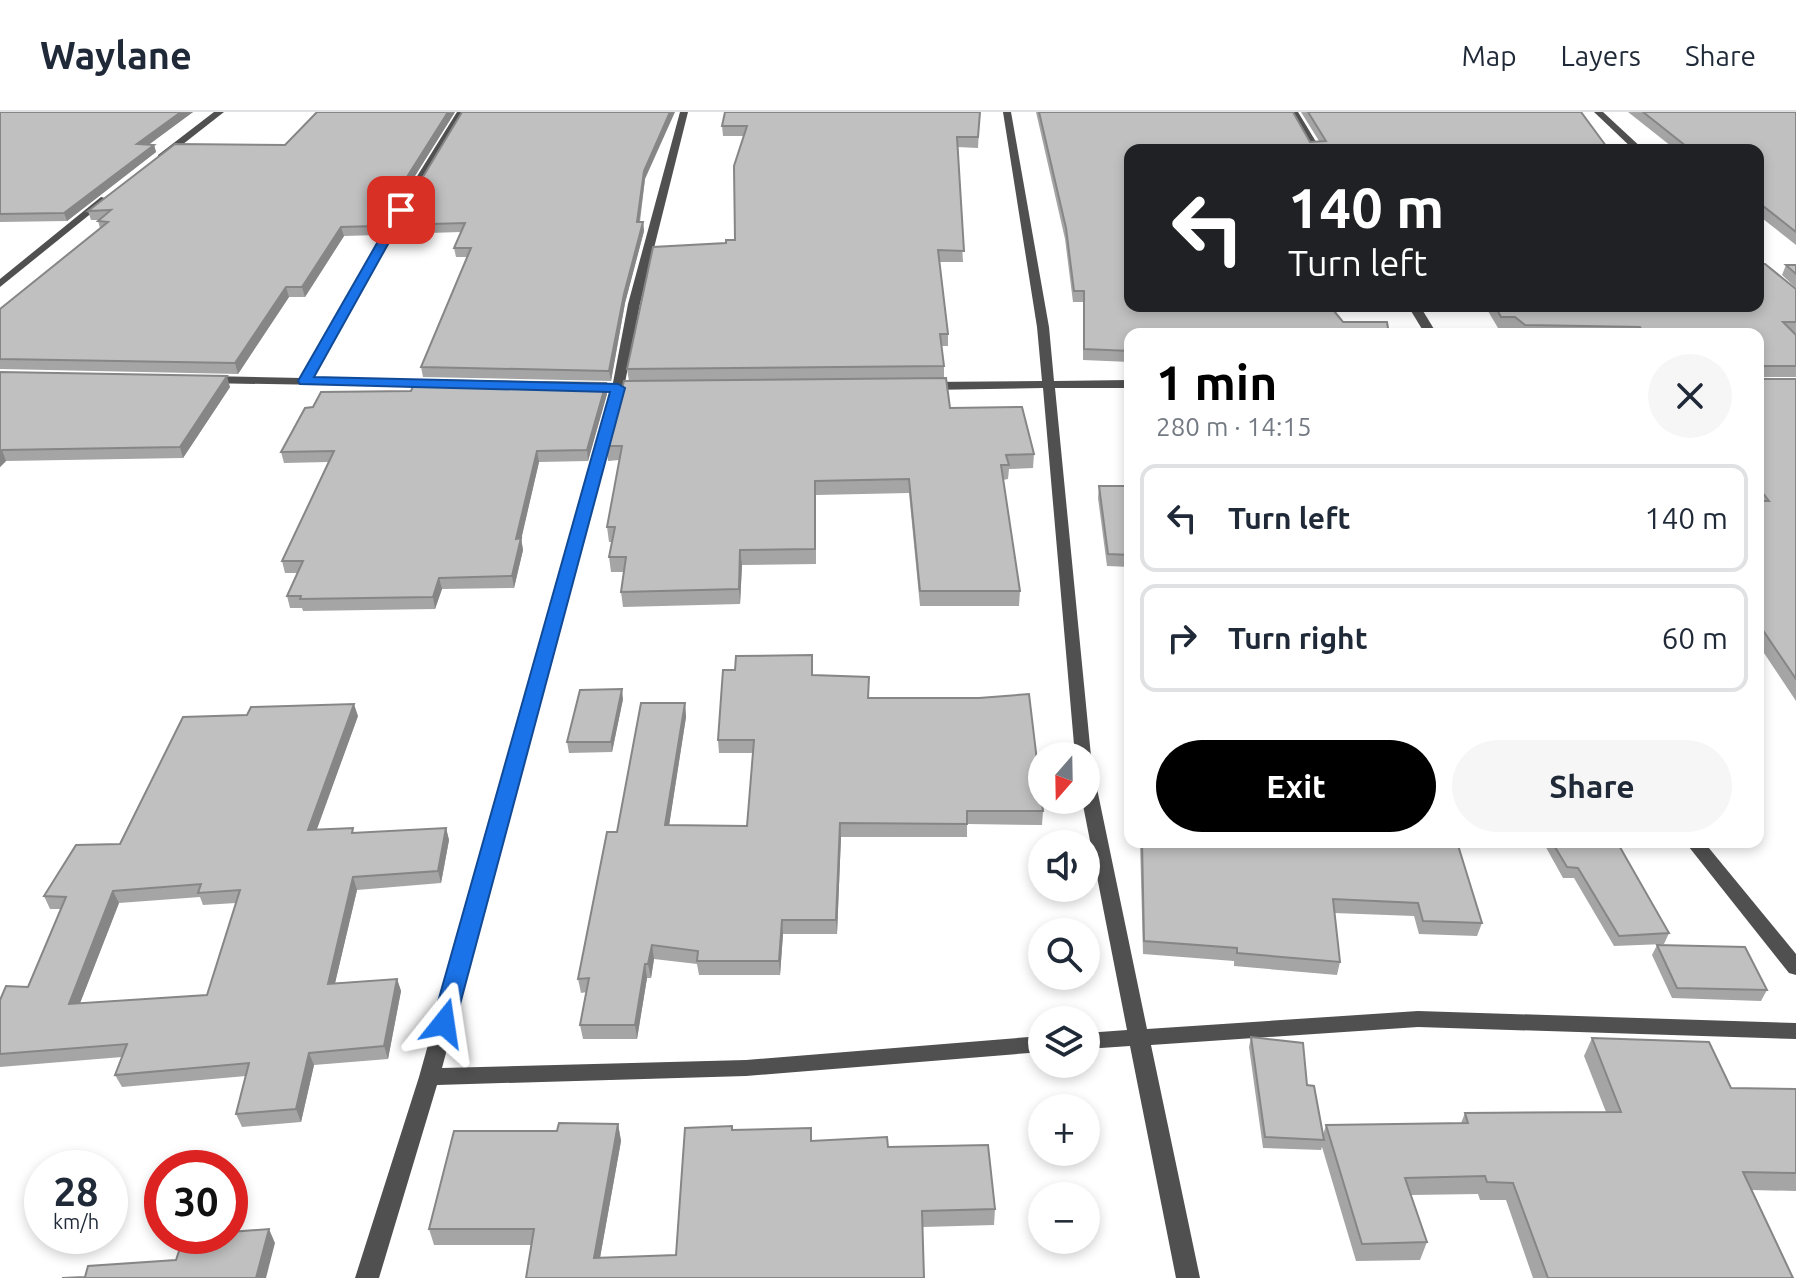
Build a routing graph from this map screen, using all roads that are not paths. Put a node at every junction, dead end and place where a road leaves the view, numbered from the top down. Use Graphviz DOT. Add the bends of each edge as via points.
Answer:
graph roads {
  1 [pos="220,112"];
  2 [pos="461,112"];
  3 [pos="684,112"];
  4 [pos="1007,112"];
  5 [pos="1294,112"];
  6 [pos="1598,112"];
  7 [pos="1313,144"];
  8 [pos="1633,144"];
  9 [pos="149,166"];
  10 [pos="114,193"];
  11 [pos="1764,268"];
  12 [pos="0,284"];
  13 [pos="1796,298"];
  14 [pos="200,380"];
  15 [pos="305,381"];
  16 [pos="446,384"];
  17 [pos="1124,384"];
  18 [pos="1048,385"];
  19 [pos="921,386"];
  20 [pos="1082,742"];
  21 [pos="1093,814"];
  22 [pos="1699,848"];
  23 [pos="1796,968"];
  24 [pos="1796,1031"];
  25 [pos="1138,1036"];
  26 [pos="1100,1040"];
  27 [pos="1028,1045"];
  28 [pos="429,1077"];
  29 [pos="367,1278"];
  30 [pos="1188,1278"];
  1 -- 9 [label="street"];
  2 -- 15 [label="street"];
  3 -- 28 [label="street" via="618,388"];
  4 -- 18 [label="street"];
  5 -- 7 [label="street"];
  6 -- 8 [label="street"];
  10 -- 12 [label="street"];
  11 -- 13 [label="street"];
  14 -- 15 [label="street"];
  15 -- 16 [label="street"];
  17 -- 18 [label="street"];
  18 -- 19 [label="street"];
  18 -- 20 [label="street"];
  21 -- 25 [label="street"];
  22 -- 23 [label="street"];
  24 -- 25 [label="street" via="1418,1019"];
  25 -- 26 [label="street"];
  25 -- 30 [label="street"];
  27 -- 28 [label="street" via="746,1068"];
  28 -- 29 [label="street"];
}
